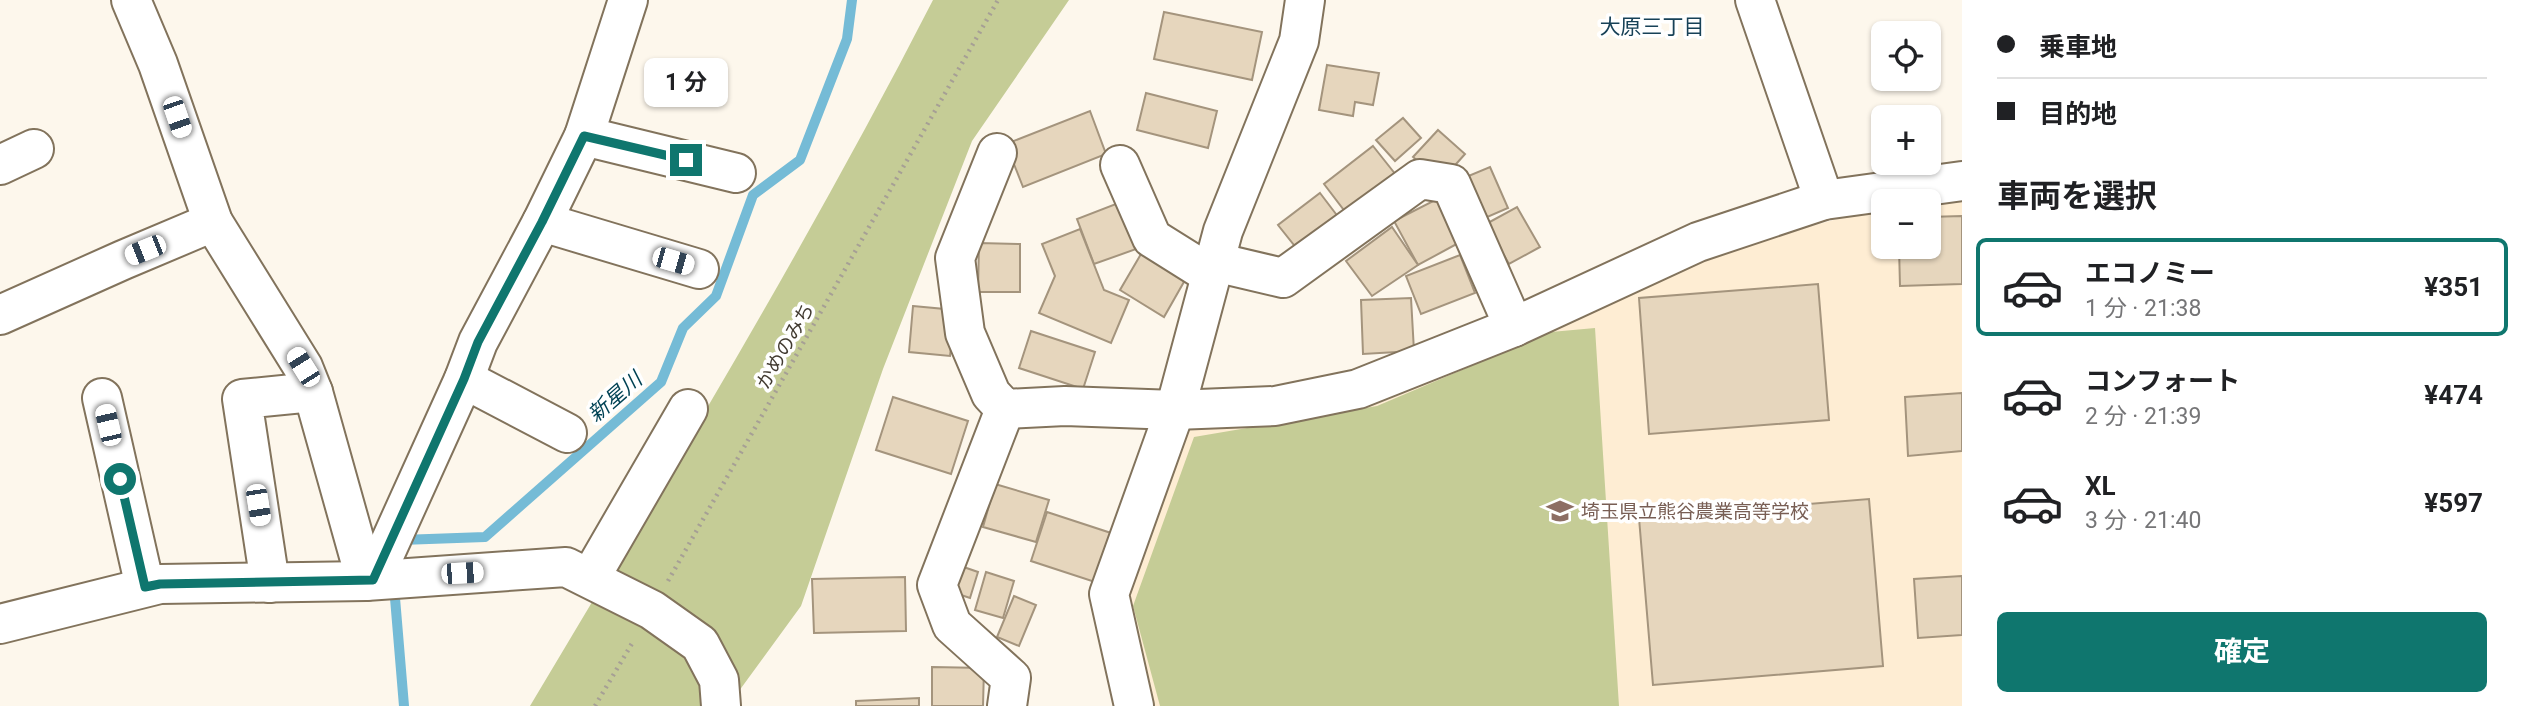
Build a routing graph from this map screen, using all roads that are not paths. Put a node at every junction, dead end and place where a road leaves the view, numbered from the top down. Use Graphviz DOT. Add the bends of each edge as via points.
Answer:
graph roads {
  1 [pos="131,0"];
  2 [pos="628,0"];
  3 [pos="1305,0"];
  4 [pos="1755,0"];
  5 [pos="584,136"];
  6 [pos="34,149"];
  7 [pos="998,153"];
  8 [pos="1120,164"];
  9 [pos="0,165"];
  10 [pos="736,173"];
  11 [pos="1962,181"];
  12 [pos="1824,200"];
  13 [pos="213,222"];
  14 [pos="542,222"];
  15 [pos="699,269"];
  16 [pos="1213,269"];
  17 [pos="0,315"];
  18 [pos="1514,327"];
  19 [pos="464,379"];
  20 [pos="313,392"];
  21 [pos="102,398"];
  22 [pos="688,409"];
  23 [pos="1004,409"];
  24 [pos="1175,410"];
  25 [pos="567,433"];
  26 [pos="590,578"];
  27 [pos="383,579"];
  28 [pos="270,583"];
  29 [pos="145,587"];
  30 [pos="0,624"];
  31 [pos="1009,692"];
  32 [pos="721,706"];
  33 [pos="1134,706"];
  1 -- 13 [label="street"];
  2 -- 5 [label="street"];
  3 -- 16 [label="street" via="1299,41 1223,231"];
  4 -- 12 [label="street"];
  5 -- 10 [label="street"];
  5 -- 14 [label="street"];
  6 -- 9 [label="street"];
  7 -- 23 [label="street" via="955,258 965,333 991,394"];
  8 -- 16 [label="street" via="1152,238"];
  11 -- 12 [label="street"];
  12 -- 18 [label="street" via="1698,242"];
  13 -- 17 [label="street"];
  13 -- 20 [label="street" via="303,367"];
  14 -- 15 [label="street"];
  14 -- 19 [label="street" via="478,342"];
  16 -- 18 [label="street" via="1283,278 1420,179 1441,181 1451,184"];
  16 -- 24 [label="street"];
  18 -- 24 [label="street" via="1358,390 1275,406"];
  19 -- 25 [label="street"];
  19 -- 27 [label="street"];
  20 -- 27 [label="street"];
  20 -- 28 [label="street" via="242,399"];
  21 -- 29 [label="street"];
  22 -- 26 [label="street"];
  23 -- 24 [label="street"];
  23 -- 31 [label="street" via="937,586 952,625"];
  24 -- 33 [label="street" via="1110,594"];
  26 -- 27 [label="street" via="566,567"];
  26 -- 32 [label="street" via="652,610 700,645 719,680"];
  27 -- 28 [label="street"];
  28 -- 29 [label="street"];
  29 -- 30 [label="street"];
}
